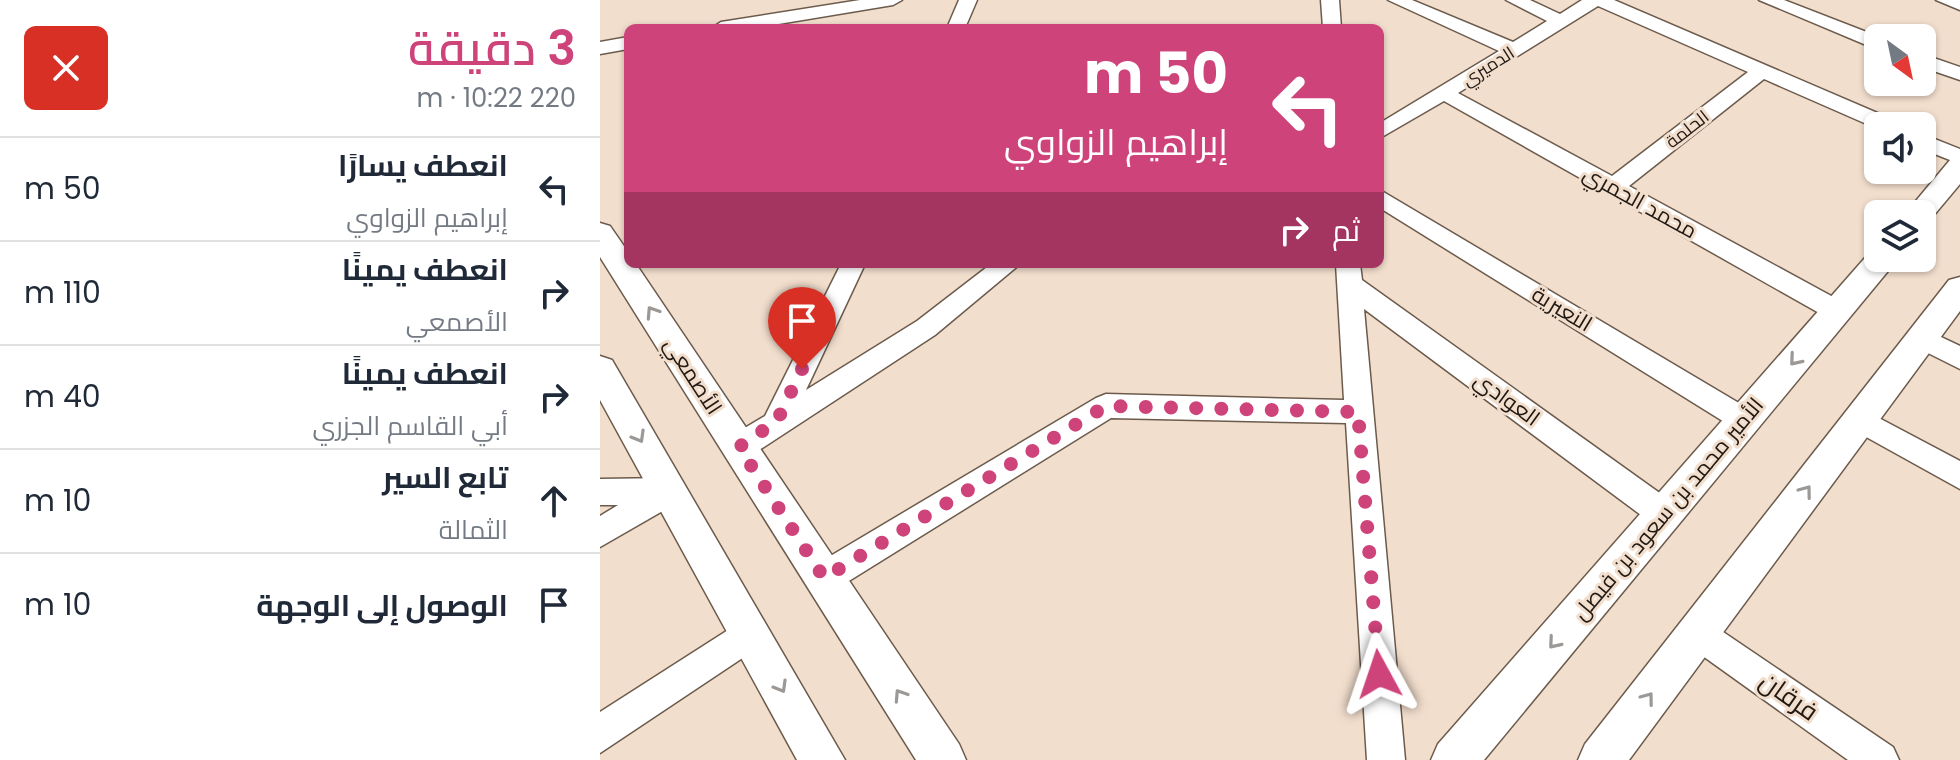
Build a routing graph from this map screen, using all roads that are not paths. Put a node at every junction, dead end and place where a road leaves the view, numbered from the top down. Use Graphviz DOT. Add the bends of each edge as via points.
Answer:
graph roads {
  1 [pos="893,0"];
  2 [pos="968,0"];
  3 [pos="1330,0"];
  4 [pos="1397,0"];
  5 [pos="1515,0"];
  6 [pos="1597,0"];
  7 [pos="1768,0"];
  8 [pos="1945,0"];
  9 [pos="1960,5"];
  10 [pos="1561,21"];
  11 [pos="746,24"];
  12 [pos="958,24"];
  13 [pos="1332,24"];
  14 [pos="1864,38"];
  15 [pos="624,44"];
  16 [pos="600,48"];
  17 [pos="1514,50"];
  18 [pos="1936,65"];
  19 [pos="1762,71"];
  20 [pos="1960,74"];
  21 [pos="1444,93"];
  22 [pos="1864,116"];
  23 [pos="1384,130"];
  24 [pos="1936,147"];
  25 [pos="1960,157"];
  26 [pos="1960,166"];
  27 [pos="1613,187"];
  28 [pos="1384,200"];
  29 [pos="1931,200"];
  30 [pos="600,233"];
  31 [pos="851,268"];
  32 [pos="1003,268"];
  33 [pos="1870,272"];
  34 [pos="1349,274"];
  35 [pos="1960,288"];
  36 [pos="1837,311"];
  37 [pos="1922,338"];
  38 [pos="1960,358"];
  39 [pos="600,369"];
  40 [pos="1358,412"];
  41 [pos="1744,420"];
  42 [pos="1860,420"];
  43 [pos="777,421"];
  44 [pos="739,447"];
  45 [pos="1960,476"];
  46 [pos="669,491"];
  47 [pos="600,492"];
  48 [pos="1664,514"];
  49 [pos="600,533"];
  50 [pos="824,578"];
  51 [pos="1698,632"];
  52 [pos="750,633"];
  53 [pos="600,734"];
  54 [pos="817,758"];
  55 [pos="943,760"];
  56 [pos="1386,760"];
  57 [pos="1454,760"];
  58 [pos="1601,760"];
  59 [pos="1880,760"];
  1 -- 11 [label="street"];
  2 -- 12 [label="street"];
  3 -- 13 [label="street"];
  4 -- 17 [label="street"];
  5 -- 10 [label="street"];
  6 -- 10 [label="street, الدميري"];
  6 -- 19 [label="street"];
  7 -- 14 [label="street"];
  8 -- 9 [label="street"];
  10 -- 17 [label="street, الدميري"];
  15 -- 16 [label="street"];
  17 -- 21 [label="street, الدميري"];
  18 -- 20 [label="street"];
  19 -- 22 [label="street"];
  19 -- 27 [label="street, الحلمة"];
  21 -- 23 [label="street, الدميري"];
  21 -- 27 [label="street, محمد الجمري"];
  24 -- 25 [label="street"];
  26 -- 29 [label="street"];
  27 -- 36 [label="street, محمد الجمري"];
  28 -- 41 [label="street, النعيرية"];
  44 -- 30 [label="street, الأصمعي, one-way"];
  31 -- 43 [label="street"];
  32 -- 43 [label="street" via="926,328"];
  33 -- 36 [label="street, الأمير محمد بن سعود بن فيصل"];
  34 -- 40 [label="street"];
  34 -- 48 [label="street, العوادي"];
  35 -- 37 [label="street"];
  36 -- 41 [label="street, الأمير محمد بن سعود بن فيصل, one-way"];
  37 -- 38 [label="street"];
  37 -- 42 [label="street"];
  39 -- 46 [label="street, one-way"];
  40 -- 50 [label="street" via="1106,406"];
  40 -- 56 [label="street"];
  41 -- 48 [label="street, الأمير محمد بن سعود بن فيصل"];
  42 -- 45 [label="street"];
  51 -- 42 [label="street, one-way"];
  43 -- 44 [label="street"];
  44 -- 50 [label="street, الأصمعي"];
  46 -- 47 [label="street"];
  46 -- 49 [label="street"];
  46 -- 52 [label="street"];
  48 -- 57 [label="street, الأمير محمد بن سعود بن فيصل, one-way"];
  55 -- 50 [label="street, الأصمعي, one-way"];
  58 -- 51 [label="street, one-way"];
  51 -- 59 [label="street, فرقان"];
  52 -- 53 [label="street"];
  52 -- 54 [label="street, one-way"];
}
